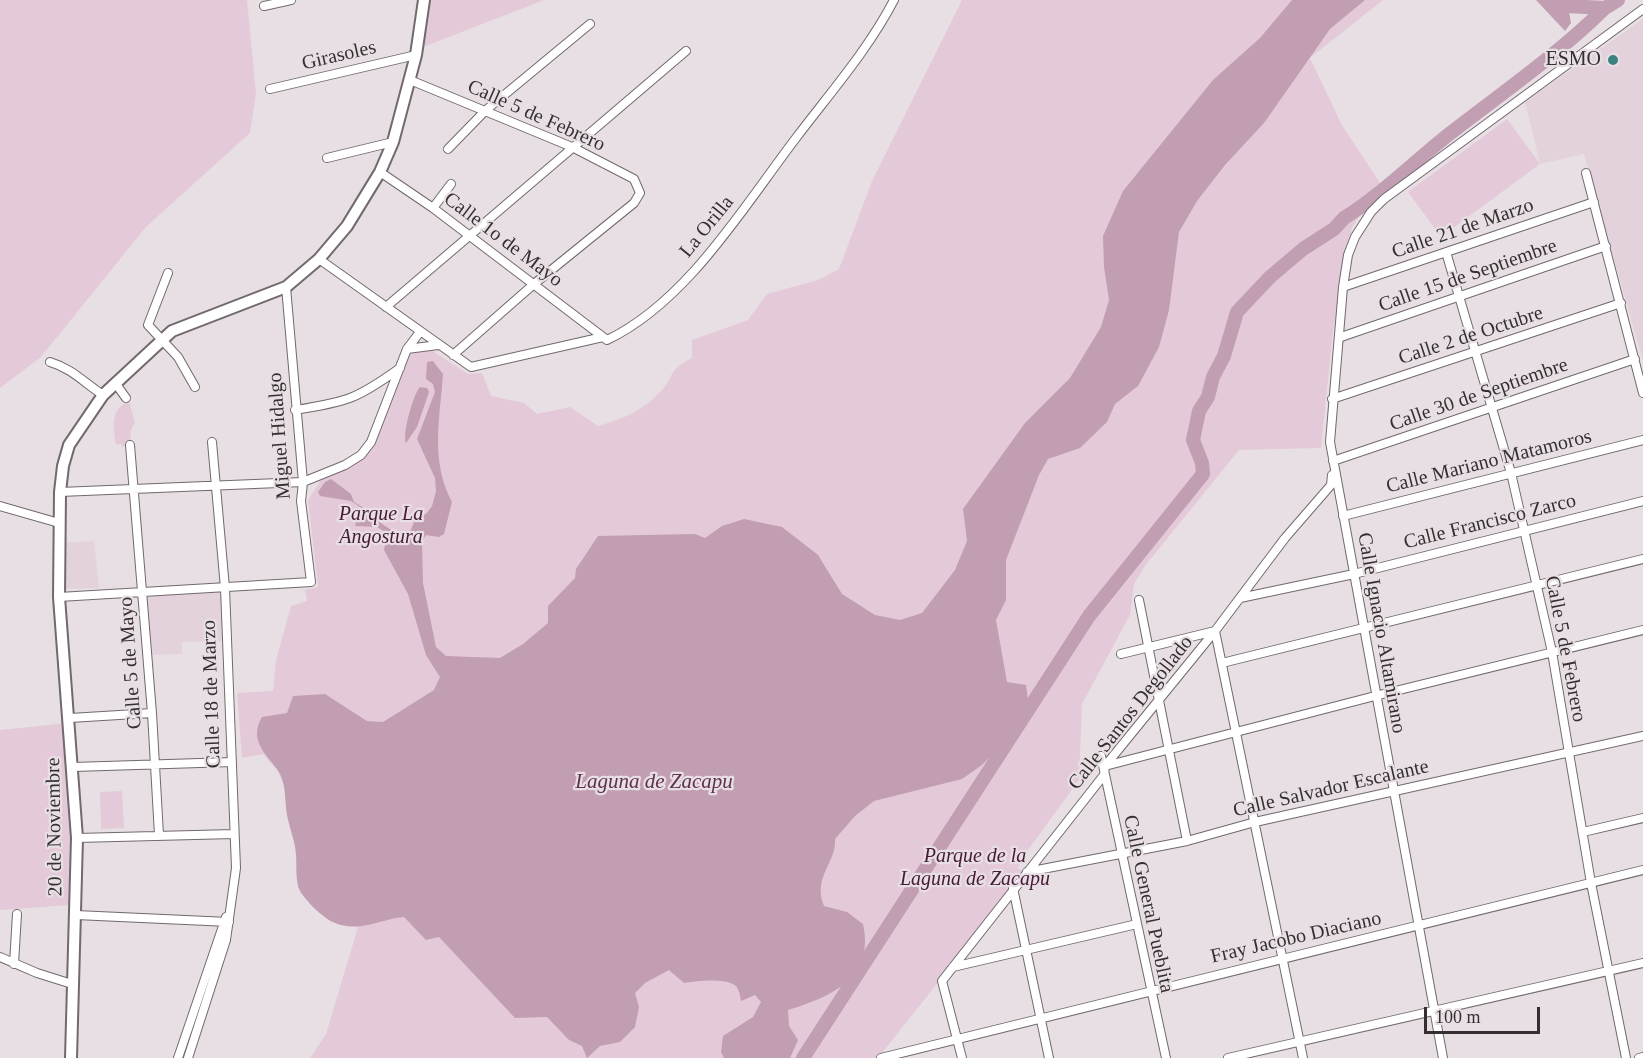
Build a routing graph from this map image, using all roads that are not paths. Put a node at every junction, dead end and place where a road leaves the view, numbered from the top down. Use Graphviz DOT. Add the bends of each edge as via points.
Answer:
graph roads {
  1 [pos="291,0"];
  2 [pos="424,0"];
  3 [pos="894,0"];
  4 [pos="264,6"];
  5 [pos="1643,9"];
  6 [pos="590,24"];
  7 [pos="686,51"];
  8 [pos="416,55"];
  9 [pos="410,80"];
  10 [pos="270,89"];
  11 [pos="486,110"];
  12 [pos="393,142"];
  13 [pos="572,147"];
  14 [pos="448,149"];
  15 [pos="327,158"];
  16 [pos="380,172"];
  17 [pos="1586,173"];
  18 [pos="451,184"];
  19 [pos="1594,202"];
  20 [pos="434,208"];
  21 [pos="469,236"];
  22 [pos="1606,246"];
  23 [pos="1446,252"];
  24 [pos="319,260"];
  25 [pos="168,273"];
  26 [pos="534,284"];
  27 [pos="286,287"];
  28 [pos="1343,287"];
  29 [pos="1460,297"];
  30 [pos="1621,303"];
  31 [pos="386,307"];
  32 [pos="420,332"];
  33 [pos="603,337"];
  34 [pos="1341,338"];
  35 [pos="163,339"];
  36 [pos="438,345"];
  37 [pos="407,349"];
  38 [pos="1476,353"];
  39 [pos="453,355"];
  40 [pos="1635,359"];
  41 [pos="50,362"];
  42 [pos="400,368"];
  43 [pos="116,384"];
  44 [pos="195,387"];
  45 [pos="1643,393"];
  46 [pos="103,395"];
  47 [pos="126,398"];
  48 [pos="1332,399"];
  49 [pos="1492,408"];
  50 [pos="295,410"];
  51 [pos="1643,440"];
  52 [pos="212,442"];
  53 [pos="130,445"];
  54 [pos="1333,461"];
  55 [pos="1511,473"];
  56 [pos="303,482"];
  57 [pos="217,485"];
  58 [pos="1331,485"];
  59 [pos="135,489"];
  60 [pos="60,492"];
  61 [pos="1339,492"];
  62 [pos="1643,501"];
  63 [pos="0,506"];
  64 [pos="1343,516"];
  65 [pos="59,523"];
  66 [pos="1524,530"];
  67 [pos="1643,559"];
  68 [pos="1354,574"];
  69 [pos="1536,585"];
  70 [pos="225,588"];
  71 [pos="142,591"];
  72 [pos="59,597"];
  73 [pos="1240,598"];
  74 [pos="1139,600"];
  75 [pos="1364,627"];
  76 [pos="1643,630"];
  77 [pos="1215,631"];
  78 [pos="1148,647"];
  79 [pos="1552,652"];
  80 [pos="1121,654"];
  81 [pos="1222,663"];
  82 [pos="1375,696"];
  83 [pos="1159,700"];
  84 [pos="152,713"];
  85 [pos="70,718"];
  86 [pos="1237,733"];
  87 [pos="1643,736"];
  88 [pos="1168,750"];
  89 [pos="1568,753"];
  90 [pos="1101,756"];
  91 [pos="232,762"];
  92 [pos="153,763"];
  93 [pos="1105,766"];
  94 [pos="73,768"];
  95 [pos="1104,776"];
  96 [pos="1394,791"];
  97 [pos="1643,818"];
  98 [pos="1255,822"];
  99 [pos="1583,832"];
  100 [pos="234,834"];
  101 [pos="159,835"];
  102 [pos="77,838"];
  103 [pos="1187,841"];
  104 [pos="1121,852"];
  105 [pos="1643,870"];
  106 [pos="1026,872"];
  107 [pos="1591,883"];
  108 [pos="1013,888"];
  109 [pos="17,914"];
  110 [pos="75,915"];
  111 [pos="227,922"];
  112 [pos="1137,924"];
  113 [pos="1418,926"];
  114 [pos="1025,949"];
  115 [pos="0,957"];
  116 [pos="1283,957"];
  117 [pos="1643,963"];
  118 [pos="14,964"];
  119 [pos="953,967"];
  120 [pos="1609,971"];
  121 [pos="72,984"];
  122 [pos="1150,991"];
  123 [pos="1435,1011"];
  124 [pos="1041,1018"];
  125 [pos="957,1040"];
  126 [pos="1299,1043"];
  127 [pos="71,1058"];
  128 [pos="178,1058"];
  129 [pos="188,1058"];
  130 [pos="881,1058"];
  131 [pos="962,1058"];
  132 [pos="1049,1058"];
  133 [pos="1166,1058"];
  134 [pos="1228,1058"];
  135 [pos="1302,1058"];
  136 [pos="1443,1058"];
  137 [pos="1626,1058"];
  1 -- 4 [label="street"];
  2 -- 8 [label="main road, 20 de Noviembre"];
  3 -- 33 [label="street, La Orilla" via="884,21 832,91 682,284 624,332 607,340"];
  5 -- 28 [label="street" via="1384,199 1354,237"];
  6 -- 11 [label="street"];
  7 -- 13 [label="street"];
  8 -- 9 [label="main road, 20 de Noviembre"];
  8 -- 10 [label="street, Girasoles"];
  9 -- 11 [label="street, Calle 5 de Febrero"];
  9 -- 12 [label="main road, 20 de Noviembre"];
  11 -- 13 [label="street, Calle 5 de Febrero"];
  11 -- 14 [label="street"];
  12 -- 15 [label="street"];
  12 -- 16 [label="main road, 20 de Noviembre"];
  13 -- 21 [label="street"];
  13 -- 26 [label="street, Calle 5 de Febrero" via="634,179 640,193 634,204"];
  16 -- 20 [label="street, Calle 1o de Mayo"];
  16 -- 24 [label="main road, 20 de Noviembre" via="347,226"];
  17 -- 19 [label="street"];
  18 -- 20 [label="street"];
  19 -- 22 [label="street"];
  19 -- 23 [label="street, Calle 21 de Marzo"];
  20 -- 21 [label="street, Calle 1o de Mayo"];
  21 -- 26 [label="street, Calle 1o de Mayo"];
  21 -- 31 [label="street"];
  22 -- 29 [label="street, Calle 15 de Septiembre"];
  22 -- 30 [label="street"];
  23 -- 28 [label="street, Calle 21 de Marzo"];
  23 -- 29 [label="street, Calle 5 de Febrero"];
  24 -- 27 [label="main road, 20 de Noviembre"];
  24 -- 31 [label="street"];
  25 -- 35 [label="street" via="148,325"];
  26 -- 33 [label="street, Calle 1o de Mayo"];
  26 -- 39 [label="street"];
  27 -- 35 [label="main road, 20 de Noviembre" via="200,318"];
  27 -- 50 [label="street, Miguel Hidalgo"];
  28 -- 34 [label="street"];
  29 -- 34 [label="street, Calle 15 de Septiembre"];
  29 -- 38 [label="street, Calle 5 de Febrero"];
  30 -- 38 [label="street, Calle 2 de Octubre"];
  30 -- 40 [label="street"];
  31 -- 32 [label="street"];
  32 -- 36 [label="street"];
  32 -- 37 [label="street"];
  33 -- 39 [label="street, La Orilla" via="471,367"];
  34 -- 48 [label="street"];
  35 -- 43 [label="main road, 20 de Noviembre"];
  35 -- 44 [label="street"];
  36 -- 37 [label="street"];
  36 -- 39 [label="street"];
  37 -- 42 [label="street"];
  38 -- 48 [label="street, Calle 2 de Octubre"];
  38 -- 49 [label="street, Calle 5 de Febrero"];
  40 -- 45 [label="street"];
  40 -- 49 [label="street, Calle 30 de Septiembre"];
  41 -- 46 [label="street" via="71,369"];
  42 -- 50 [label="street" via="350,400"];
  42 -- 56 [label="street" via="366,449 345,465"];
  43 -- 46 [label="main road, 20 de Noviembre"];
  43 -- 47 [label="street"];
  46 -- 60 [label="main road, 20 de Noviembre" via="69,445"];
  48 -- 54 [label="street"];
  49 -- 54 [label="street, Calle 30 de Septiembre"];
  49 -- 55 [label="street, Calle 5 de Febrero"];
  50 -- 56 [label="street, Miguel Hidalgo"];
  51 -- 55 [label="street, Calle Mariano Matamoros"];
  52 -- 57 [label="street, Calle 18 de Marzo"];
  53 -- 59 [label="street, Calle 5 de Mayo"];
  54 -- 58 [label="street"];
  54 -- 61 [label="street, Calle Ignacio Altamirano"];
  55 -- 64 [label="street, Calle Mariano Matamoros"];
  55 -- 66 [label="street, Calle 5 de Febrero"];
  56 -- 57 [label="street"];
  56 -- 70 [label="street, Miguel Hidalgo" via="301,501 311,582"];
  57 -- 59 [label="street"];
  57 -- 70 [label="street, Calle 18 de Marzo"];
  58 -- 61 [label="street"];
  58 -- 73 [label="street, Calle Santos Degollado"];
  59 -- 60 [label="street"];
  59 -- 71 [label="street, Calle 5 de Mayo"];
  60 -- 65 [label="main road, 20 de Noviembre"];
  61 -- 64 [label="street, Calle Ignacio Altamirano"];
  62 -- 66 [label="street, Calle Francisco Zarco"];
  63 -- 65 [label="street"];
  64 -- 68 [label="street, Calle Ignacio Altamirano"];
  65 -- 72 [label="main road, 20 de Noviembre"];
  66 -- 68 [label="street, Calle Francisco Zarco"];
  66 -- 69 [label="street, Calle 5 de Febrero"];
  67 -- 69 [label="street"];
  68 -- 73 [label="street, Calle Francisco Zarco"];
  68 -- 75 [label="street, Calle Ignacio Altamirano"];
  69 -- 75 [label="street"];
  69 -- 79 [label="street, Calle 5 de Febrero"];
  70 -- 71 [label="street"];
  70 -- 91 [label="street, Calle 18 de Marzo"];
  71 -- 72 [label="street"];
  71 -- 84 [label="street, Calle 5 de Mayo"];
  72 -- 85 [label="main road, 20 de Noviembre"];
  73 -- 77 [label="street, Calle Santos Degollado"];
  74 -- 78 [label="street"];
  75 -- 81 [label="street"];
  75 -- 82 [label="street, Calle Ignacio Altamirano"];
  76 -- 79 [label="street"];
  77 -- 78 [label="street"];
  77 -- 81 [label="street"];
  77 -- 83 [label="street, Calle Santos Degollado"];
  78 -- 80 [label="street"];
  78 -- 83 [label="street"];
  79 -- 82 [label="street"];
  79 -- 89 [label="street, Calle 5 de Febrero"];
  81 -- 86 [label="street"];
  82 -- 86 [label="street"];
  82 -- 96 [label="street, Calle Ignacio Altamirano"];
  83 -- 88 [label="street"];
  83 -- 93 [label="street, Calle Santos Degollado"];
  84 -- 85 [label="street"];
  84 -- 92 [label="street, Calle 5 de Mayo"];
  85 -- 94 [label="main road, 20 de Noviembre"];
  86 -- 88 [label="street"];
  86 -- 98 [label="street"];
  87 -- 89 [label="street, Calle Salvador Escalante"];
  88 -- 93 [label="street"];
  88 -- 103 [label="street"];
  89 -- 96 [label="street, Calle Salvador Escalante"];
  89 -- 99 [label="street, Calle 5 de Febrero"];
  90 -- 95 [label="street, Calle General Pueblita"];
  91 -- 92 [label="street"];
  91 -- 100 [label="street, Calle 18 de Marzo"];
  92 -- 94 [label="street"];
  92 -- 101 [label="street, Calle 5 de Mayo"];
  93 -- 95 [label="street, Calle Santos Degollado"];
  94 -- 102 [label="main road, 20 de Noviembre"];
  95 -- 104 [label="street, Calle General Pueblita"];
  95 -- 106 [label="street, Calle Santos Degollado"];
  96 -- 98 [label="street, Calle Salvador Escalante"];
  96 -- 113 [label="street, Calle Ignacio Altamirano"];
  97 -- 99 [label="street"];
  98 -- 103 [label="street, Calle Salvador Escalante"];
  98 -- 116 [label="street"];
  99 -- 107 [label="street, Calle 5 de Febrero"];
  100 -- 101 [label="street"];
  100 -- 111 [label="street, Calle 18 de Marzo" via="236,868"];
  101 -- 102 [label="street"];
  102 -- 110 [label="main road, 20 de Noviembre"];
  103 -- 104 [label="street, Calle Salvador Escalante"];
  104 -- 106 [label="street, Calle Salvador Escalante"];
  104 -- 112 [label="street, Calle General Pueblita"];
  105 -- 107 [label="street, Fray Jacobo Diaciano"];
  106 -- 108 [label="street, Calle Santos Degollado"];
  107 -- 113 [label="street, Fray Jacobo Diaciano"];
  107 -- 120 [label="street, Calle 5 de Febrero"];
  108 -- 114 [label="street"];
  108 -- 119 [label="street, Calle Santos Degollado"];
  109 -- 118 [label="street"];
  110 -- 111 [label="street"];
  110 -- 121 [label="main road, 20 de Noviembre"];
  111 -- 128 [label="street, Calle 18 de Marzo"];
  111 -- 129 [label="street, Calle 18 de Marzo"];
  112 -- 114 [label="street"];
  112 -- 122 [label="street, Calle General Pueblita"];
  113 -- 116 [label="street, Fray Jacobo Diaciano"];
  113 -- 123 [label="street, Calle Ignacio Altamirano"];
  114 -- 119 [label="street"];
  114 -- 124 [label="street"];
  115 -- 118 [label="street"];
  116 -- 122 [label="street, Fray Jacobo Diaciano"];
  116 -- 126 [label="street"];
  117 -- 120 [label="street"];
  118 -- 121 [label="street"];
  119 -- 125 [label="street, Calle Santos Degollado" via="942,981"];
  120 -- 123 [label="street"];
  120 -- 137 [label="street, Calle 5 de Febrero"];
  121 -- 127 [label="main road, 20 de Noviembre"];
  122 -- 124 [label="street, Fray Jacobo Diaciano"];
  122 -- 133 [label="street, Calle General Pueblita"];
  123 -- 126 [label="street"];
  123 -- 136 [label="street, Calle Ignacio Altamirano"];
  124 -- 125 [label="street, Fray Jacobo Diaciano"];
  124 -- 132 [label="street"];
  125 -- 130 [label="street, Fray Jacobo Diaciano"];
  125 -- 131 [label="street"];
  126 -- 134 [label="street"];
  126 -- 135 [label="street"];
}
